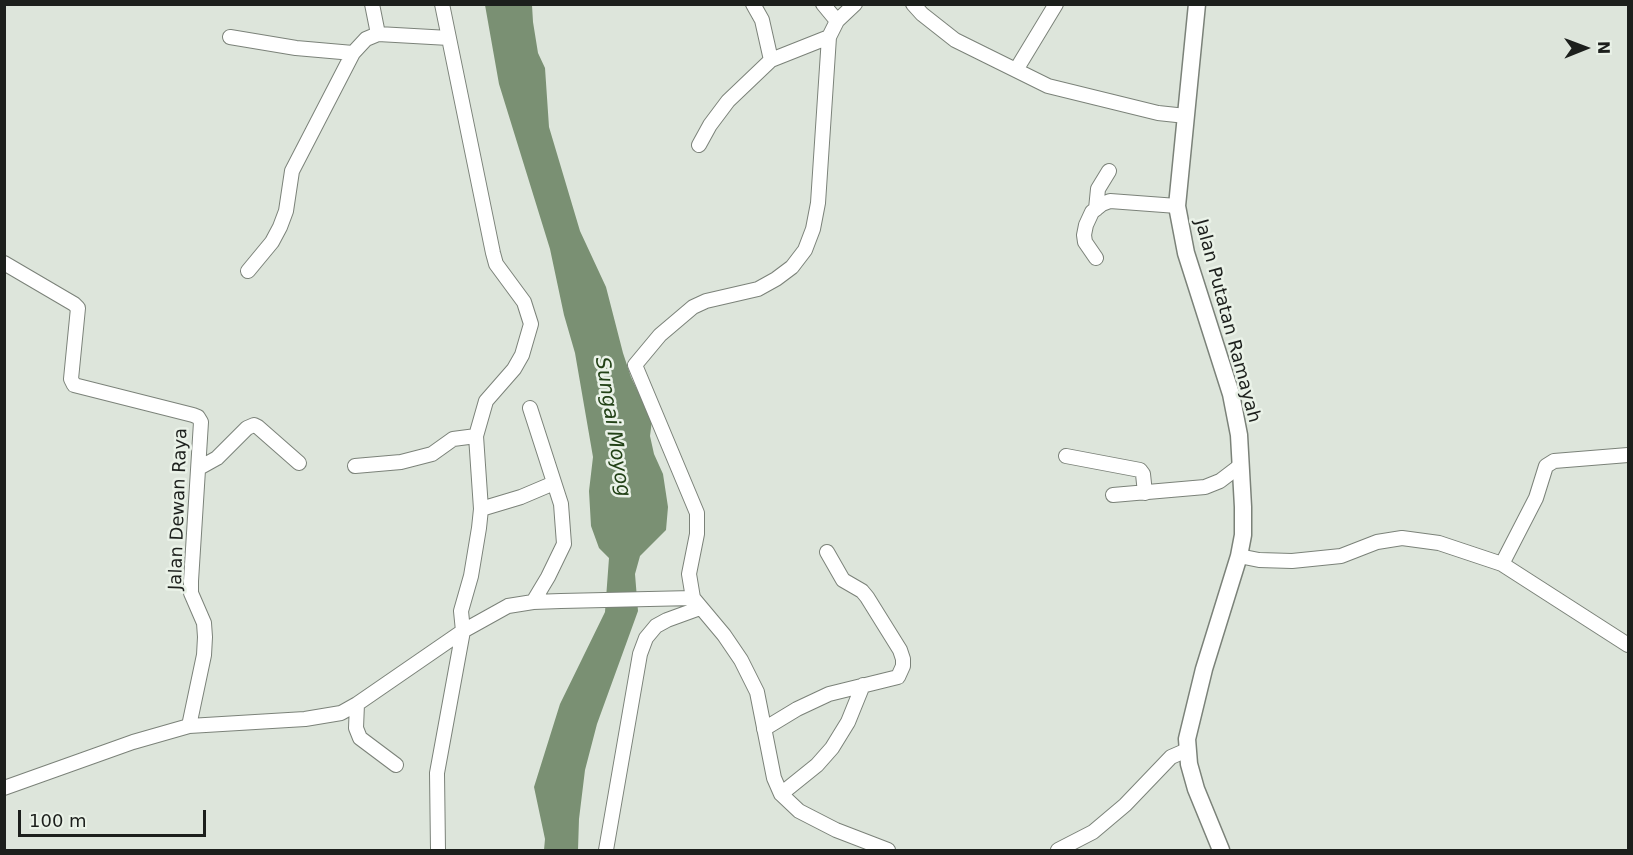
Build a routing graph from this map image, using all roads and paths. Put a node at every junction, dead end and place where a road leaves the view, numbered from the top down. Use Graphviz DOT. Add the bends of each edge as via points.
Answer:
graph roads {
  1 [pos="372,4"];
  2 [pos="442,4"];
  3 [pos="753,4"];
  4 [pos="823,4"];
  5 [pos="855,4"];
  6 [pos="1056,4"];
  7 [pos="1197,4"];
  8 [pos="921,8"];
  9 [pos="837,21"];
  10 [pos="378,34"];
  11 [pos="230,37"];
  12 [pos="449,38"];
  13 [pos="829,38"];
  14 [pos="353,53"];
  15 [pos="771,60"];
  16 [pos="1016,70"];
  17 [pos="1186,116"];
  18 [pos="699,145"];
  19 [pos="1109,171"];
  20 [pos="1177,206"];
  21 [pos="1096,209"];
  22 [pos="1096,258"];
  23 [pos="4,263"];
  24 [pos="248,271"];
  25 [pos="530,408"];
  26 [pos="476,436"];
  27 [pos="1629,455"];
  28 [pos="1066,456"];
  29 [pos="299,463"];
  30 [pos="1241,465"];
  31 [pos="355,466"];
  32 [pos="199,468"];
  33 [pos="554,483"];
  34 [pos="1145,493"];
  35 [pos="1113,495"];
  36 [pos="481,509"];
  37 [pos="827,552"];
  38 [pos="1239,556"];
  39 [pos="1502,564"];
  40 [pos="533,602"];
  41 [pos="697,603"];
  42 [pos="463,631"];
  43 [pos="1629,645"];
  44 [pos="863,685"];
  45 [pos="357,704"];
  46 [pos="189,726"];
  47 [pos="764,729"];
  48 [pos="1187,750"];
  49 [pos="396,765"];
  50 [pos="4,788"];
  51 [pos="781,794"];
  52 [pos="438,850"];
  53 [pos="606,850"];
  54 [pos="888,850"];
  55 [pos="1058,850"];
  56 [pos="1221,850"];
  1 -- 10 [label="street"];
  2 -- 12 [label="street"];
  3 -- 15 [label="street" via="762,20"];
  4 -- 9 [label="street"];
  5 -- 9 [label="street"];
  6 -- 16 [label="street"];
  7 -- 17 [label="main road, Jalan Putatan Ramayah"];
  8 -- 16 [label="street" via="955,40"];
  9 -- 13 [label="street"];
  10 -- 12 [label="street"];
  10 -- 14 [label="street" via="366,39"];
  11 -- 14 [label="street"];
  12 -- 26 [label="street" via="496,264 524,302 531,324 514,369 486,401"];
  13 -- 15 [label="street"];
  13 -- 41 [label="street" via="818,203 805,249 792,267 758,289 693,307 660,335 636,365 697,513 689,574"];
  14 -- 24 [label="street" via="292,171 280,227"];
  15 -- 18 [label="street" via="728,101"];
  16 -- 17 [label="street" via="1048,86 1158,113"];
  17 -- 20 [label="main road, Jalan Putatan Ramayah"];
  19 -- 21 [label="street" via="1098,189"];
  20 -- 21 [label="street" via="1110,201"];
  20 -- 30 [label="main road, Jalan Putatan Ramayah" via="1184,245 1231,394"];
  21 -- 22 [label="street" via="1084,235"];
  23 -- 32 [label="street, Jalan Dewan Raya" via="78,308 70,379 74,385 198,417"];
  25 -- 33 [label="street"];
  26 -- 31 [label="street" via="453,439 432,454 401,462"];
  26 -- 36 [label="street"];
  27 -- 39 [label="street" via="1554,461 1546,466 1536,498"];
  28 -- 34 [label="street" via="1140,470"];
  29 -- 32 [label="street" via="254,425 217,458"];
  30 -- 34 [label="street" via="1205,487"];
  30 -- 38 [label="main road, Jalan Putatan Ramayah" via="1243,535"];
  32 -- 46 [label="street, Jalan Dewan Raya" via="191,587 205,637"];
  33 -- 36 [label="street"];
  33 -- 40 [label="street" via="561,504 564,544"];
  34 -- 35 [label="street"];
  36 -- 42 [label="street" via="477,552 461,611"];
  37 -- 44 [label="street" via="843,580 867,597 903,659 898,677"];
  38 -- 39 [label="street" via="1292,561 1341,556 1377,542 1402,538 1439,543"];
  38 -- 48 [label="main road, Jalan Putatan Ramayah" via="1192,713"];
  39 -- 43 [label="street"];
  40 -- 41 [label="street" via="669,598"];
  40 -- 42 [label="street" via="508,606"];
  41 -- 47 [label="street" via="741,660 757,692"];
  41 -- 53 [label="street" via="656,626 643,646"];
  42 -- 45 [label="street"];
  42 -- 52 [label="street" via="437,772"];
  44 -- 47 [label="street" via="829,694"];
  44 -- 51 [label="street" via="832,748"];
  45 -- 46 [label="street" via="327,717"];
  45 -- 49 [label="street" via="356,728 360,738"];
  46 -- 50 [label="street"];
  47 -- 51 [label="street"];
  48 -- 55 [label="street" via="1171,757 1093,832"];
  48 -- 56 [label="main road, Jalan Putatan Ramayah" via="1196,789"];
  51 -- 54 [label="street" via="799,811 818,821"];
}
